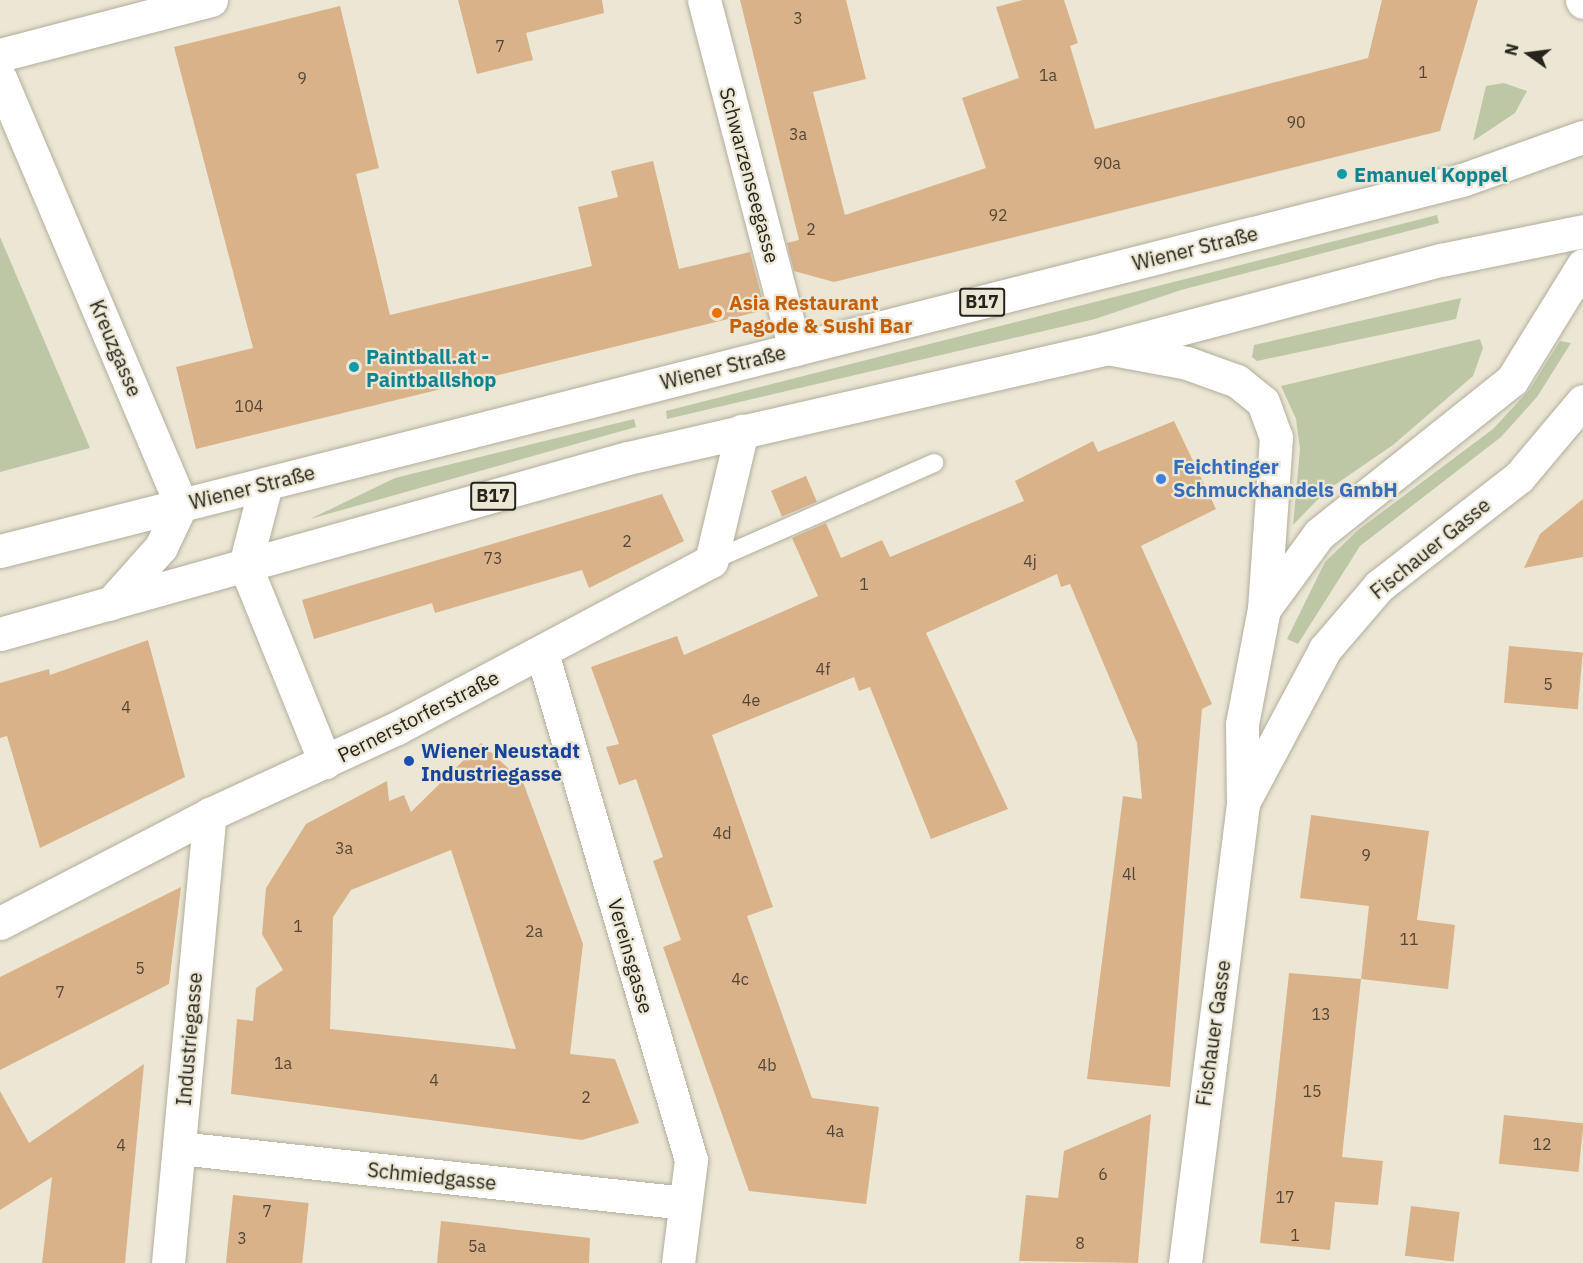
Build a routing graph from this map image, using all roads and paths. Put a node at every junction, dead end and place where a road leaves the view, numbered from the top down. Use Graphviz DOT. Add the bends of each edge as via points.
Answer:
graph roads {
  1 [pos="211,0"];
  2 [pos="704,0"];
  3 [pos="0,55"];
  4 [pos="0,78"];
  5 [pos="1583,137"];
  6 [pos="1583,231"];
  7 [pos="1583,265"];
  8 [pos="1107,348"];
  9 [pos="795,349"];
  10 [pos="1583,401"];
  11 [pos="742,430"];
  12 [pos="934,463"];
  13 [pos="266,484"];
  14 [pos="181,505"];
  15 [pos="0,551"];
  16 [pos="711,561"];
  17 [pos="245,564"];
  18 [pos="110,604"];
  19 [pos="1264,609"];
  20 [pos="0,634"];
  21 [pos="542,653"];
  22 [pos="325,762"];
  23 [pos="1243,804"];
  24 [pos="210,814"];
  25 [pos="0,923"];
  26 [pos="179,1148"];
  27 [pos="685,1203"];
  28 [pos="168,1263"];
  29 [pos="678,1263"];
  30 [pos="1185,1263"];
  1 -- 3 [label="main road"];
  2 -- 9 [label="main road, Schwarzenseegasse"];
  4 -- 14 [label="main road, Kreuzgasse"];
  5 -- 9 [label="main road, Wiener Straße / B17" via="1462,180"];
  6 -- 8 [label="main road, B17" via="1441,260"];
  7 -- 19 [label="main road, Fischauer Gasse" via="1512,380 1319,534"];
  8 -- 11 [label="main road, B17"];
  8 -- 19 [label="main road, Fischauer Gasse" via="1207,370 1237,381 1263,402 1276,437"];
  9 -- 13 [label="main road, Wiener Straße / B17"];
  10 -- 23 [label="main road, Fischauer Gasse" via="1519,477 1379,586 1325,649"];
  11 -- 16 [label="main road"];
  11 -- 17 [label="main road, B17"];
  12 -- 16 [label="lane"];
  13 -- 14 [label="main road, Wiener Straße / B17"];
  13 -- 17 [label="main road"];
  14 -- 15 [label="main road, Wiener Straße / B17"];
  14 -- 18 [label="main road" via="161,547"];
  16 -- 21 [label="main road, Pernerstorferstraße"];
  17 -- 18 [label="main road, B17"];
  17 -- 22 [label="main road"];
  18 -- 20 [label="main road, B17"];
  19 -- 23 [label="main road, Fischauer Gasse" via="1242,724"];
  21 -- 22 [label="main road, Pernerstorferstraße"];
  21 -- 27 [label="main road, Vereinsgasse" via="691,1160"];
  22 -- 24 [label="main road, Pernerstorferstraße"];
  23 -- 30 [label="main road, Fischauer Gasse"];
  24 -- 25 [label="main road, Pernerstorferstraße"];
  24 -- 26 [label="main road, Industriegasse"];
  26 -- 27 [label="main road, Schmiedgasse"];
  26 -- 28 [label="main road, Industriegasse"];
  27 -- 29 [label="main road, Vereinsgasse"];
}
